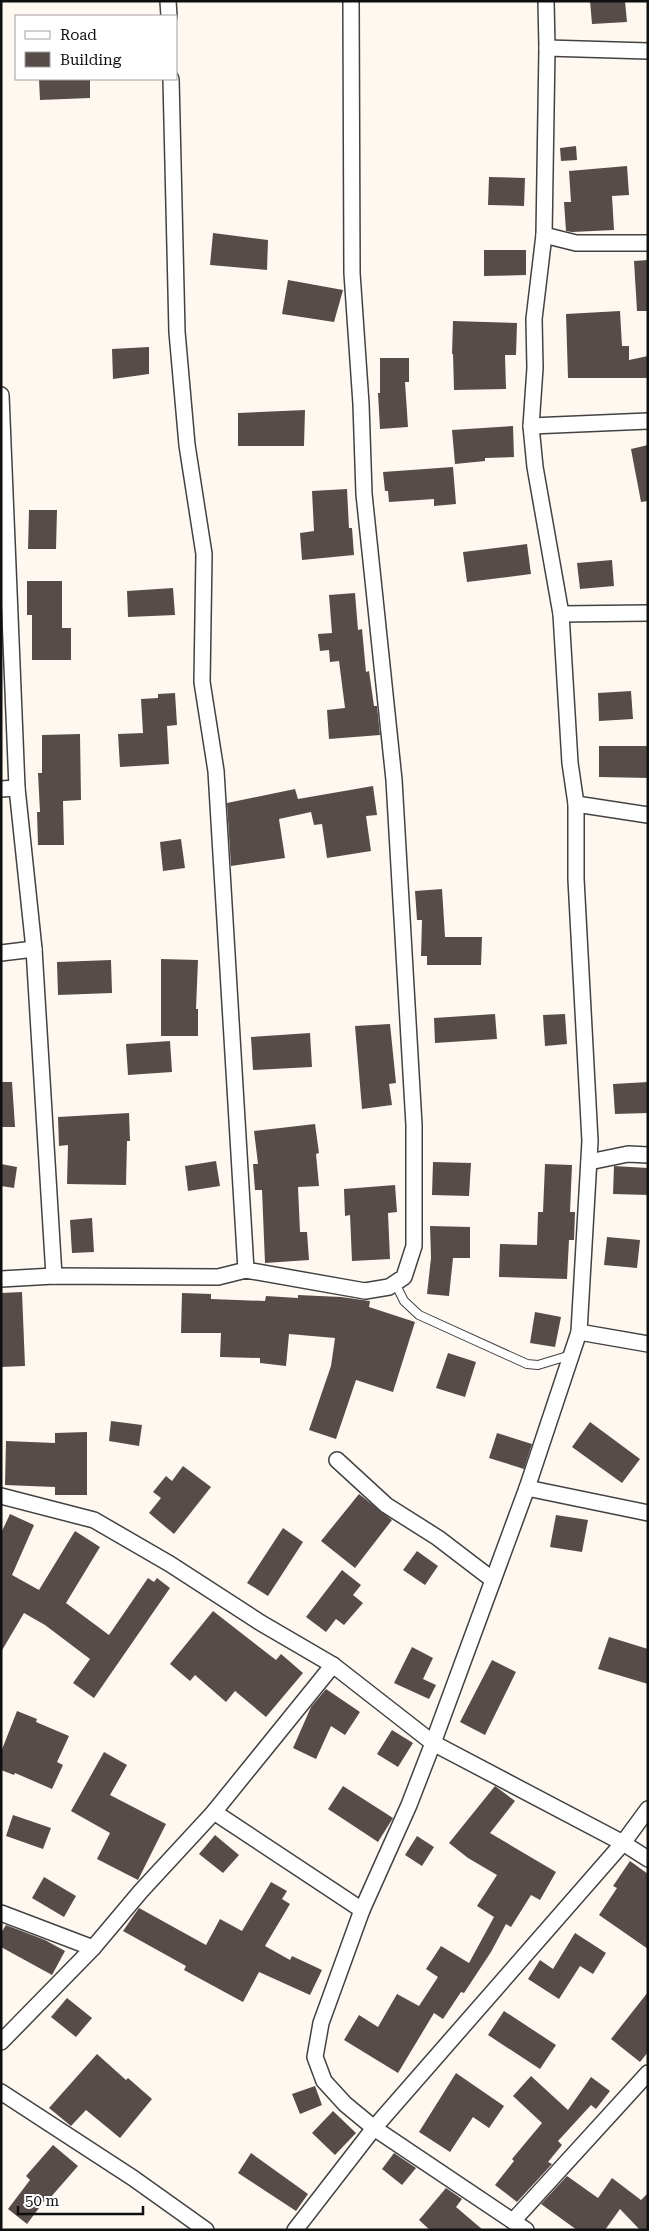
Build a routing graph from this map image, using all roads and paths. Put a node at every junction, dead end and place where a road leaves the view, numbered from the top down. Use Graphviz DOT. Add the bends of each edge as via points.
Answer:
graph roads {
  1 [pos="168,1"];
  2 [pos="351,1"];
  3 [pos="546,1"];
  4 [pos="169,15"];
  5 [pos="547,48"];
  6 [pos="648,52"];
  7 [pos="172,80"];
  8 [pos="544,235"];
  9 [pos="648,243"];
  10 [pos="1,395"];
  11 [pos="648,420"];
  12 [pos="531,426"];
  13 [pos="2,427"];
  14 [pos="5,606"];
  15 [pos="648,613"];
  16 [pos="561,614"];
  17 [pos="17,788"];
  18 [pos="1,789"];
  19 [pos="576,804"];
  20 [pos="648,815"];
  21 [pos="34,949"];
  22 [pos="1,953"];
  23 [pos="648,1155"];
  24 [pos="589,1162"];
  25 [pos="246,1270"];
  26 [pos="54,1276"];
  27 [pos="1,1279"];
  28 [pos="395,1283"];
  29 [pos="578,1332"];
  30 [pos="648,1344"];
  31 [pos="571,1355"];
  32 [pos="337,1460"];
  33 [pos="527,1488"];
  34 [pos="1,1496"];
  35 [pos="648,1513"];
  36 [pos="493,1580"];
  37 [pos="333,1665"];
  38 [pos="433,1743"];
  39 [pos="648,1809"];
  40 [pos="214,1812"];
  41 [pos="623,1843"];
  42 [pos="648,1859"];
  43 [pos="362,1910"];
  44 [pos="1,1913"];
  45 [pos="93,1948"];
  46 [pos="1,2042"];
  47 [pos="648,2073"];
  48 [pos="1,2092"];
  49 [pos="374,2128"];
  50 [pos="513,2221"];
  51 [pos="206,2230"];
  52 [pos="295,2230"];
  53 [pos="526,2230"];
  1 -- 4 [label="street"];
  2 -- 28 [label="street" via="352,273 364,494 394,780 414,1125 414,1246 404,1277"];
  3 -- 5 [label="street"];
  5 -- 6 [label="street"];
  5 -- 8 [label="street"];
  7 -- 25 [label="street" via="177,332 187,445 204,554 202,682 216,771"];
  8 -- 9 [label="street" via="576,243"];
  8 -- 12 [label="street" via="534,318"];
  10 -- 13 [label="street"];
  11 -- 12 [label="street"];
  12 -- 16 [label="street" via="535,467"];
  13 -- 14 [label="street"];
  14 -- 17 [label="street"];
  15 -- 16 [label="street"];
  16 -- 19 [label="street" via="570,763"];
  17 -- 18 [label="street"];
  17 -- 21 [label="street"];
  19 -- 20 [label="street"];
  19 -- 24 [label="street" via="576,879"];
  21 -- 22 [label="street"];
  21 -- 26 [label="street"];
  23 -- 24 [label="street" via="628,1154"];
  24 -- 29 [label="street"];
  25 -- 26 [label="street" via="218,1277"];
  25 -- 28 [label="street" via="365,1291"];
  26 -- 27 [label="street"];
  28 -- 31 [label="lane" via="404,1301 419,1315 527,1364 538,1365"];
  29 -- 30 [label="street"];
  29 -- 31 [label="street"];
  31 -- 33 [label="street"];
  32 -- 36 [label="street" via="386,1505 438,1538"];
  33 -- 35 [label="street"];
  33 -- 36 [label="street"];
  34 -- 37 [label="street" via="94,1520"];
  36 -- 38 [label="street"];
  37 -- 38 [label="street"];
  37 -- 40 [label="street"];
  38 -- 41 [label="street"];
  38 -- 43 [label="street"];
  39 -- 41 [label="street"];
  40 -- 43 [label="street"];
  40 -- 45 [label="street"];
  41 -- 42 [label="street"];
  41 -- 49 [label="street"];
  43 -- 49 [label="street" via="321,2023 315,2057 324,2080 345,2104"];
  44 -- 45 [label="street"];
  45 -- 46 [label="street"];
  47 -- 50 [label="street"];
  48 -- 51 [label="street"];
  49 -- 50 [label="street"];
  49 -- 52 [label="street"];
  50 -- 53 [label="street"];
}
